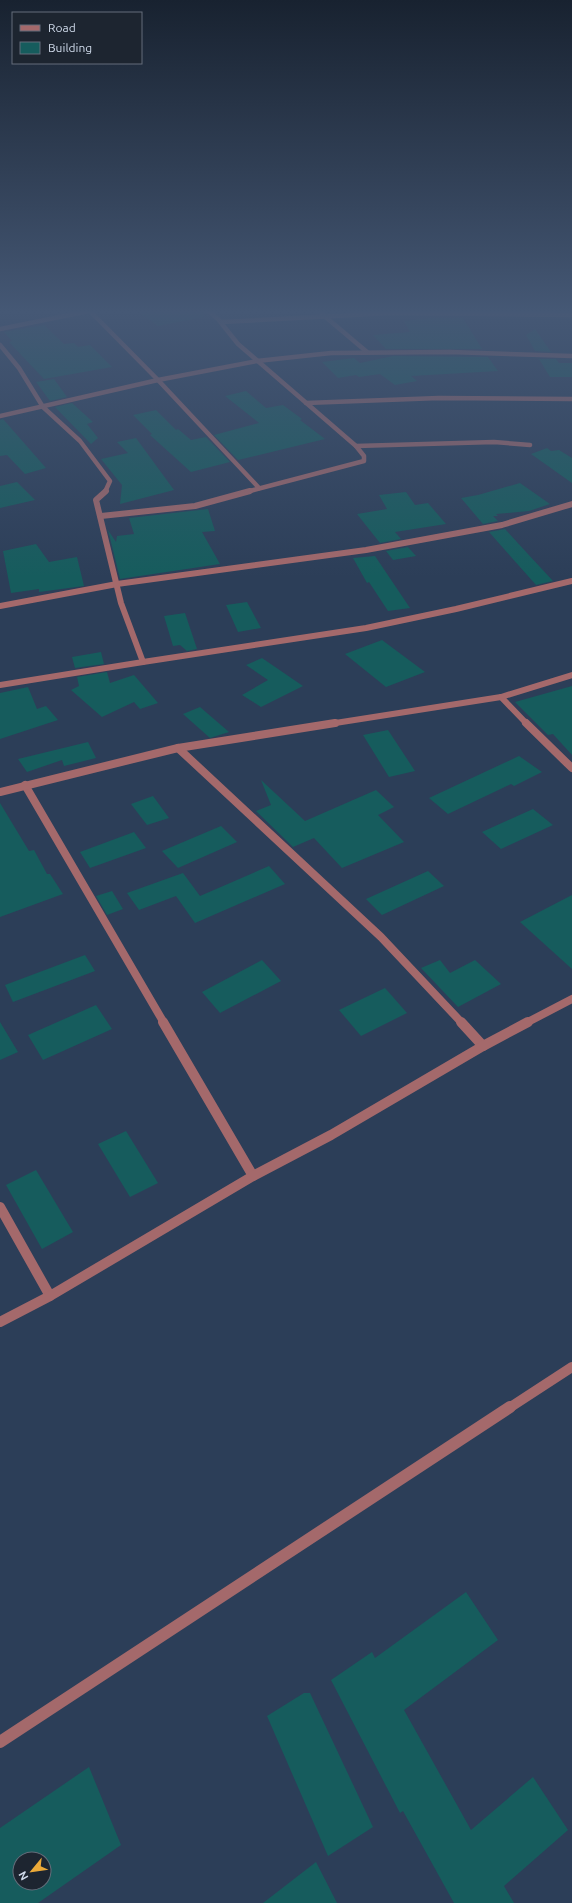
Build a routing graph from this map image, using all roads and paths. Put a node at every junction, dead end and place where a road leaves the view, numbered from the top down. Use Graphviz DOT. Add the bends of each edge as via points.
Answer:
graph roads {
  1 [pos="38,399"];
  2 [pos="78,399"];
  3 [pos="176,399"];
  4 [pos="301,399"];
  5 [pos="412,399"];
  6 [pos="545,399"];
  7 [pos="572,399"];
  8 [pos="306,403"];
  9 [pos="43,407"];
  10 [pos="0,416"];
  11 [pos="530,445"];
  12 [pos="356,446"];
  13 [pos="259,488"];
  14 [pos="572,504"];
  15 [pos="101,516"];
  16 [pos="572,581"];
  17 [pos="117,584"];
  18 [pos="0,606"];
  19 [pos="143,662"];
  20 [pos="572,675"];
  21 [pos="0,685"];
  22 [pos="501,696"];
  23 [pos="178,748"];
  24 [pos="572,768"];
  25 [pos="25,785"];
  26 [pos="0,792"];
  27 [pos="572,999"];
  28 [pos="483,1046"];
  29 [pos="253,1176"];
  30 [pos="0,1207"];
  31 [pos="50,1296"];
  32 [pos="0,1322"];
  33 [pos="572,1367"];
  34 [pos="0,1742"];
  1 -- 9 [label="street"];
  2 -- 9 [label="street"];
  3 -- 13 [label="street"];
  4 -- 8 [label="street"];
  5 -- 8 [label="street"];
  6 -- 7 [label="street"];
  8 -- 12 [label="street"];
  9 -- 10 [label="street"];
  9 -- 15 [label="street" via="80,441 110,481 107,490 96,500"];
  11 -- 12 [label="street" via="494,442"];
  12 -- 13 [label="street" via="364,456 364,461"];
  13 -- 15 [label="street" via="195,506"];
  14 -- 17 [label="street" via="502,525 366,550"];
  15 -- 17 [label="street"];
  16 -- 19 [label="street" via="438,614 254,646"];
  17 -- 18 [label="street"];
  17 -- 19 [label="street" via="136,648"];
  19 -- 21 [label="street"];
  20 -- 22 [label="street"];
  22 -- 23 [label="street"];
  22 -- 24 [label="street" via="509,707"];
  23 -- 25 [label="street"];
  23 -- 28 [label="street" via="381,938"];
  25 -- 26 [label="street"];
  25 -- 29 [label="street"];
  27 -- 28 [label="street"];
  28 -- 29 [label="street" via="331,1135"];
  29 -- 31 [label="street"];
  30 -- 31 [label="street"];
  31 -- 32 [label="street"];
  33 -- 34 [label="street"];
}
